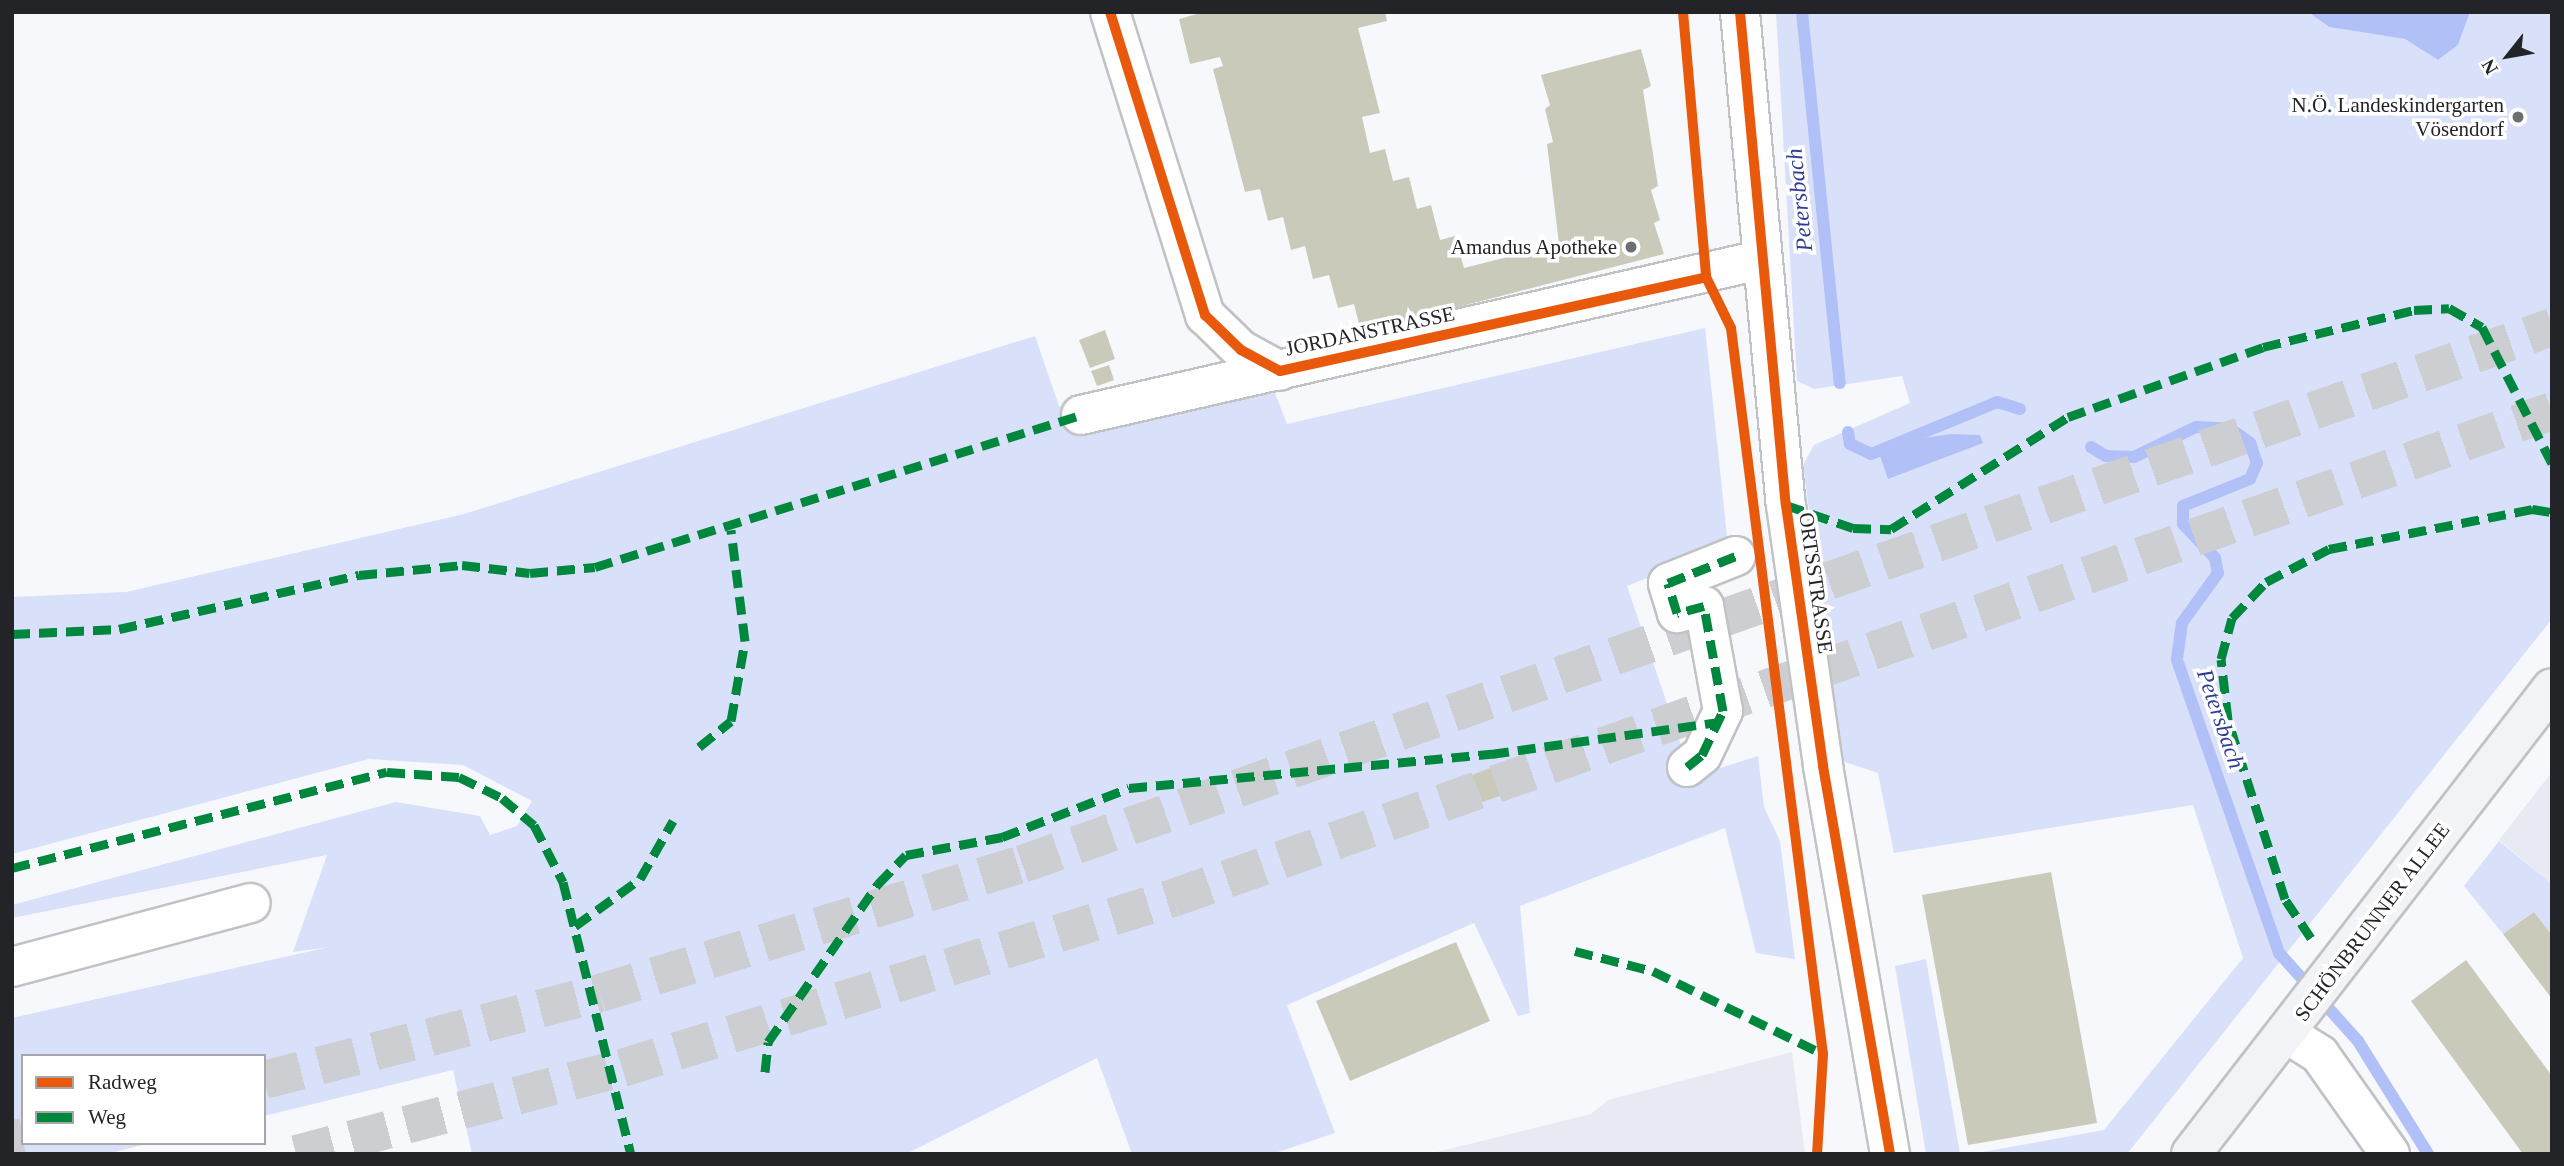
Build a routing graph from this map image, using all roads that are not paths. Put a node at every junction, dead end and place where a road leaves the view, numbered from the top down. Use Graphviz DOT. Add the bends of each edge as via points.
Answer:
graph roads {
  1 [pos="1110,12"];
  2 [pos="1740,12"];
  3 [pos="1760,260"];
  4 [pos="1280,371"];
  5 [pos="1081,415"];
  6 [pos="1736,556"];
  7 [pos="2552,688"];
  8 [pos="1687,768"];
  9 [pos="251,904"];
  10 [pos="12,968"];
  11 [pos="2294,1024"];
  12 [pos="1890,1154"];
  13 [pos="2191,1154"];
  14 [pos="2390,1154"];
  1 -- 4 [label="street, JORDANSTRASSE" via="1205,315 1241,350"];
  2 -- 3 [label="street, ORTSSTRASSE"];
  3 -- 4 [label="street, JORDANSTRASSE"];
  3 -- 12 [label="street, ORTSSTRASSE" via="1823,766"];
  4 -- 5 [label="street"];
  6 -- 8 [label="street" via="1668,583 1677,613 1704,606 1723,711 1702,755"];
  7 -- 11 [label="main road, SCHÖNBRUNNER ALLEE"];
  9 -- 10 [label="street"];
  11 -- 13 [label="main road, SCHÖNBRUNNER ALLEE"];
  11 -- 14 [label="street"];
}
